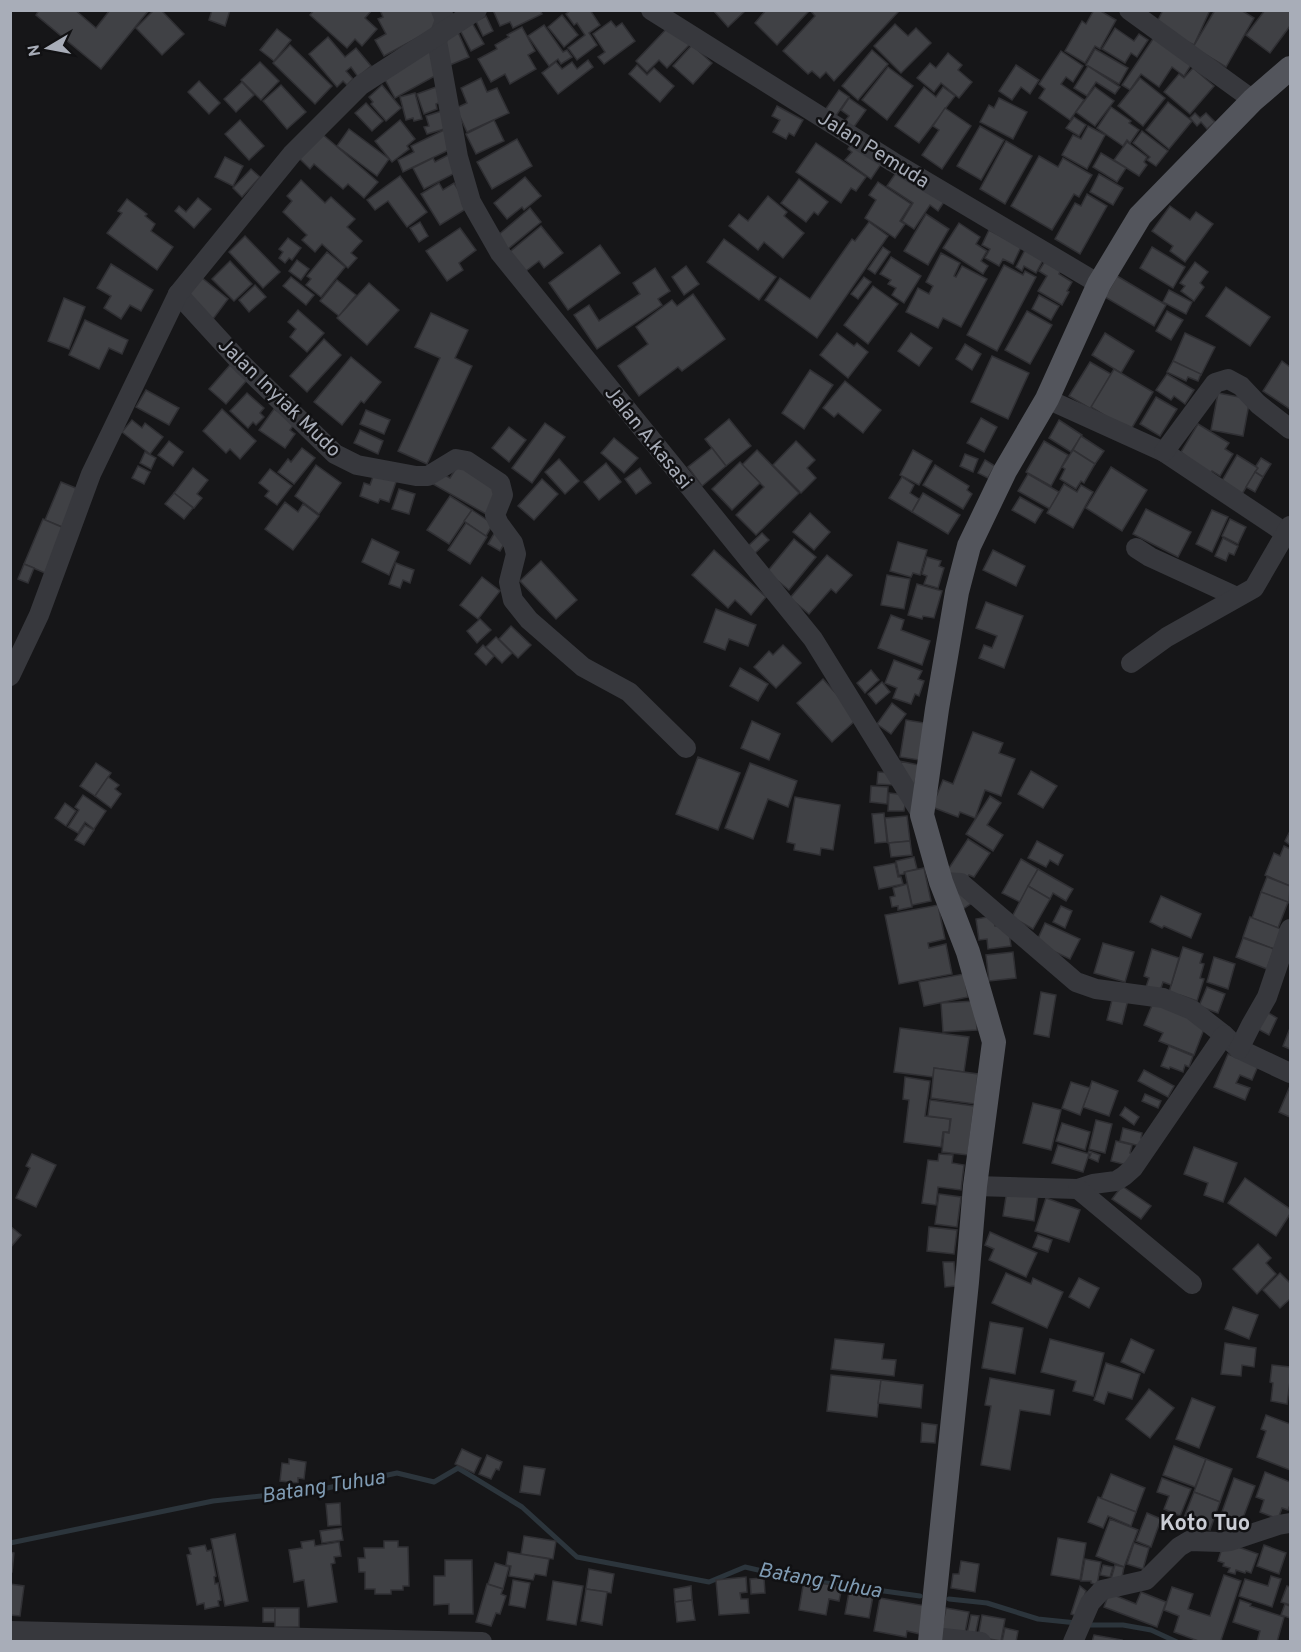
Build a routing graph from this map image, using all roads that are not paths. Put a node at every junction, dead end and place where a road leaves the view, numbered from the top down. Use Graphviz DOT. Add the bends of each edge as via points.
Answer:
graph roads {
  1 [pos="441,10"];
  2 [pos="477,10"];
  3 [pos="651,10"];
  4 [pos="1129,10"];
  5 [pos="440,35"];
  6 [pos="1290,68"];
  7 [pos="1253,100"];
  8 [pos="1100,284"];
  9 [pos="178,294"];
  10 [pos="1047,399"];
  11 [pos="1290,429"];
  12 [pos="1164,452"];
  13 [pos="1289,531"];
  14 [pos="1136,548"];
  15 [pos="1237,597"];
  16 [pos="1131,663"];
  17 [pos="10,676"];
  18 [pos="686,748"];
  19 [pos="922,815"];
  20 [pos="941,882"];
  21 [pos="1290,929"];
  22 [pos="1224,1035"];
  23 [pos="1239,1049"];
  24 [pos="1290,1073"];
  25 [pos="975,1186"];
  26 [pos="1078,1189"];
  27 [pos="1192,1284"];
  28 [pos="1290,1523"];
  29 [pos="10,1631"];
  30 [pos="482,1641"];
  31 [pos="932,1641"];
  32 [pos="981,1641"];
  33 [pos="1073,1641"];
  1 -- 5 [label="street, Jalan A.kasasi" via="445,20"];
  2 -- 5 [label="street"];
  3 -- 8 [label="street, Jalan Pemuda" via="894,162"];
  4 -- 7 [label="street"];
  5 -- 9 [label="street" via="361,85 292,154"];
  5 -- 19 [label="street, Jalan A.kasasi" via="461,168 471,202 500,253 813,639"];
  6 -- 7 [label="main road"];
  7 -- 8 [label="main road" via="1140,216"];
  8 -- 10 [label="main road"];
  9 -- 17 [label="street" via="91,474 39,615"];
  9 -- 18 [label="street, Jalan Inyiak Mudo" via="242,364 335,454 357,465 416,477 428,476 456,459 467,461 500,483 502,495 495,515 516,554 509,582 513,600 529,620 584,667 629,692"];
  10 -- 12 [label="street"];
  10 -- 19 [label="main road" via="1005,471 969,546 957,591"];
  11 -- 12 [label="street" via="1228,379 1215,383"];
  12 -- 13 [label="street"];
  13 -- 15 [label="street" via="1254,588"];
  14 -- 15 [label="street"];
  15 -- 16 [label="street" via="1167,637"];
  19 -- 20 [label="main road"];
  20 -- 22 [label="street" via="961,883 1076,982 1096,989 1163,998 1192,1010"];
  20 -- 25 [label="main road" via="968,951 994,1042"];
  21 -- 23 [label="street" via="1267,997"];
  22 -- 23 [label="street"];
  22 -- 26 [label="street" via="1133,1168 1116,1181"];
  23 -- 24 [label="street"];
  25 -- 26 [label="street"];
  25 -- 31 [label="main road"];
  26 -- 27 [label="street"];
  28 -- 33 [label="street" via="1230,1541 1189,1541 1179,1546 1146,1580 1102,1590 1090,1603"];
  29 -- 30 [label="street"];
  31 -- 32 [label="street"];
}
